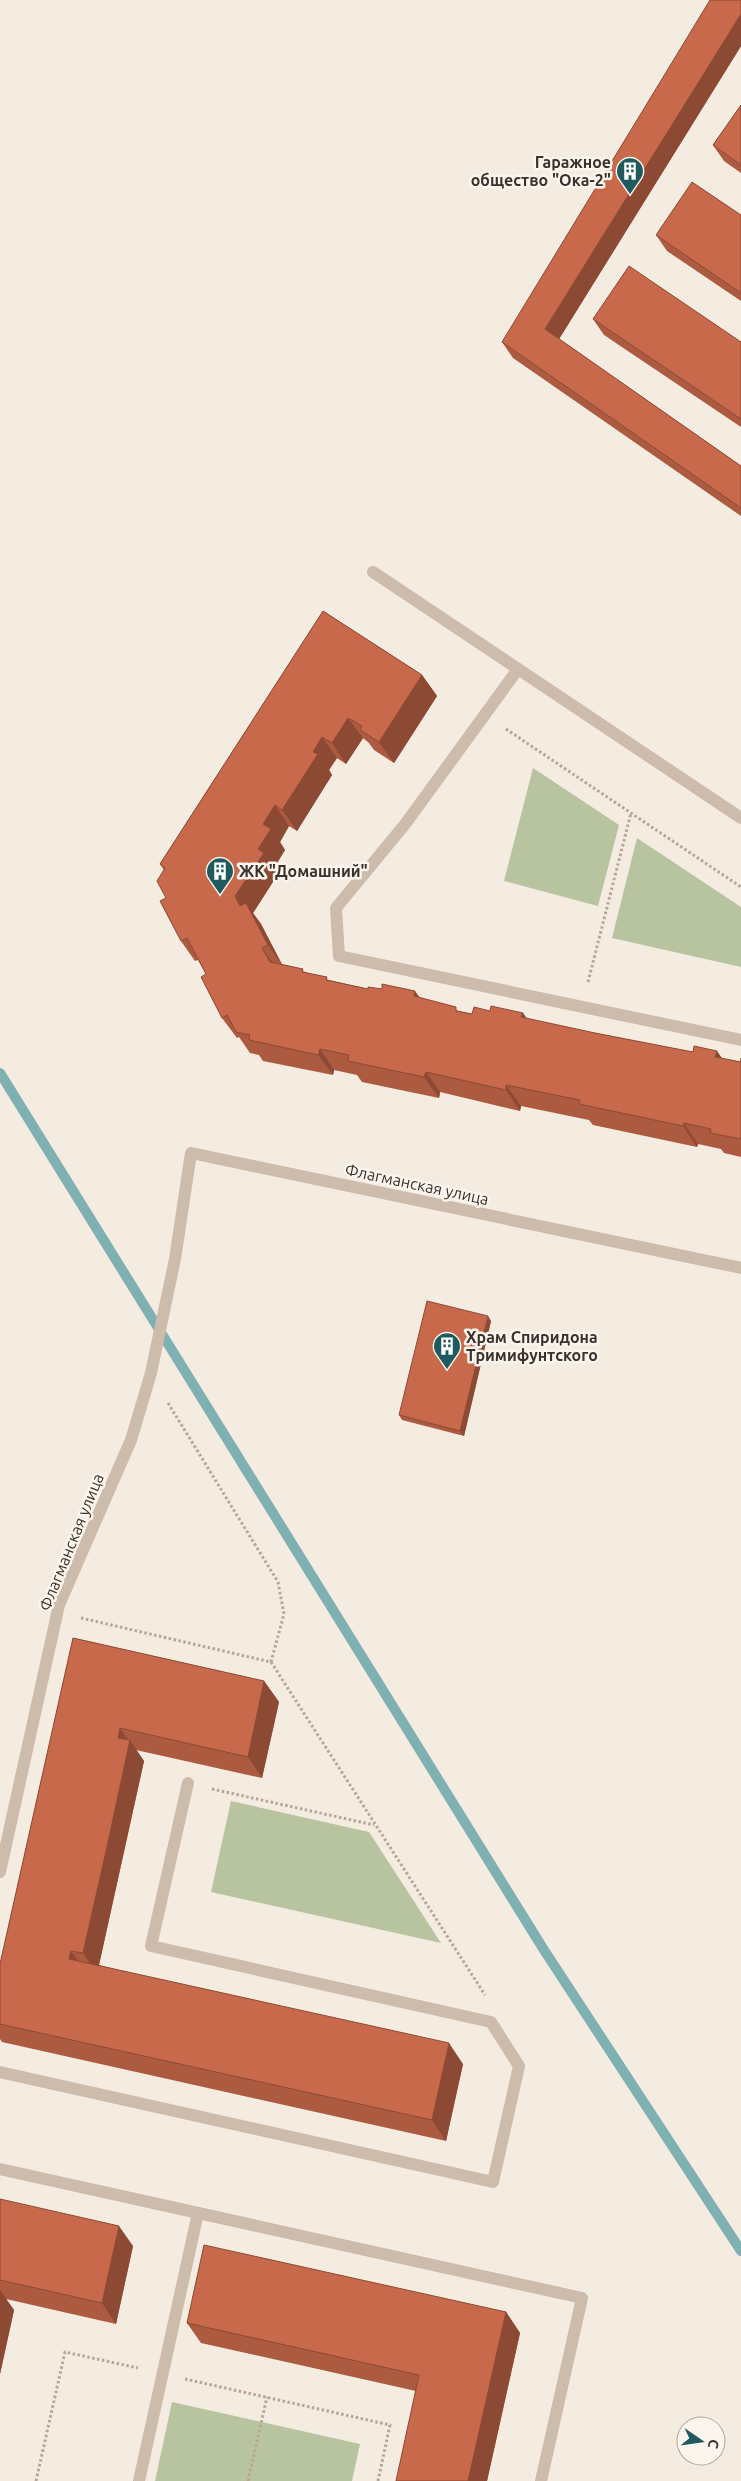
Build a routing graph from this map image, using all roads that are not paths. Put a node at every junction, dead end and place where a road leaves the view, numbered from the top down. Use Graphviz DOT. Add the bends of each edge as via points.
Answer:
graph roads {
  1 [pos="373,572"];
  2 [pos="518,669"];
  3 [pos="741,818"];
  4 [pos="741,1040"];
  5 [pos="741,1268"];
  6 [pos="188,1783"];
  7 [pos="0,1872"];
  8 [pos="0,2072"];
  9 [pos="0,2169"];
  10 [pos="198,2213"];
  11 [pos="138,2481"];
  12 [pos="541,2481"];
  1 -- 2 [label="street"];
  2 -- 3 [label="street"];
  2 -- 4 [label="street" via="406,824 336,908 339,956"];
  5 -- 7 [label="street, Флагманская улица" via="191,1153 175,1259 151,1374 131,1440 59,1605"];
  6 -- 8 [label="street" via="151,1946 491,2022 519,2066 493,2182"];
  9 -- 10 [label="street"];
  10 -- 11 [label="street"];
  10 -- 12 [label="street" via="582,2298"];
}
